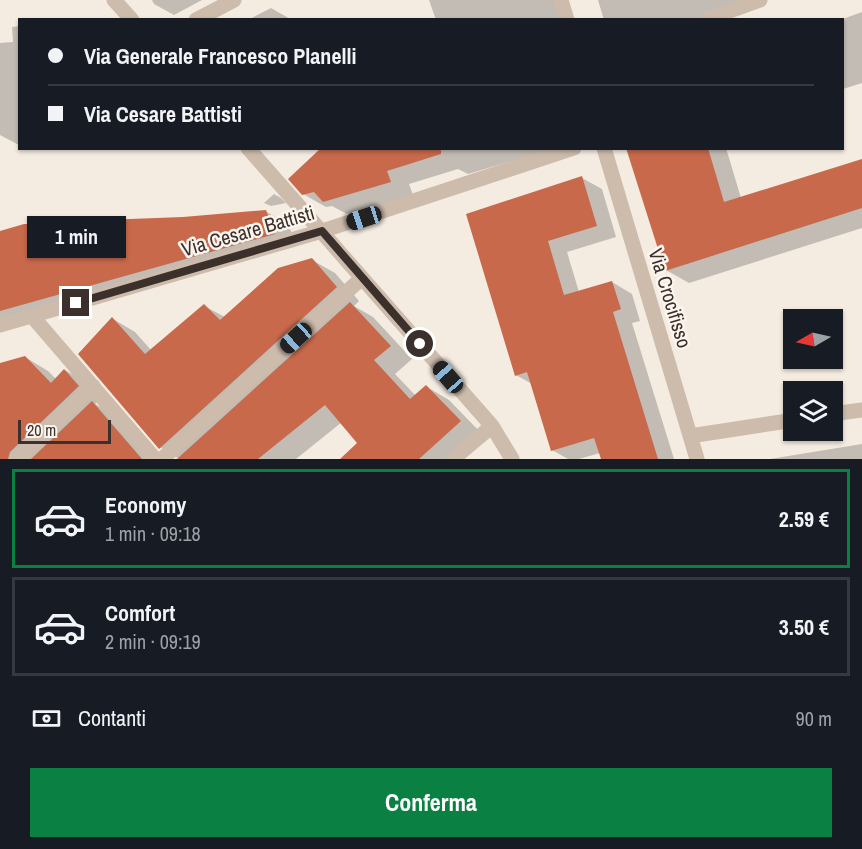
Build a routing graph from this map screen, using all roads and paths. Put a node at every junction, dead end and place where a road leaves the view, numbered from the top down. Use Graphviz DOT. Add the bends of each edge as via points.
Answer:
graph roads {
  1 [pos="114,0"];
  2 [pos="234,0"];
  3 [pos="561,0"];
  4 [pos="760,0"];
  5 [pos="130,18"];
  6 [pos="200,18"];
  7 [pos="566,18"];
  8 [pos="710,18"];
  9 [pos="250,150"];
  10 [pos="568,150"];
  11 [pos="605,150"];
  12 [pos="322,231"];
  13 [pos="362,278"];
  14 [pos="32,316"];
  15 [pos="0,325"];
  16 [pos="93,386"];
  17 [pos="862,410"];
  18 [pos="843,413"];
  19 [pos="783,422"];
  20 [pos="492,426"];
  21 [pos="690,436"];
  22 [pos="17,459"];
  23 [pos="155,459"];
  24 [pos="162,459"];
  25 [pos="453,459"];
  26 [pos="512,459"];
  27 [pos="697,459"];
  1 -- 5 [label="street"];
  2 -- 6 [label="street"];
  3 -- 7 [label="street"];
  4 -- 8 [label="street"];
  9 -- 12 [label="street"];
  10 -- 12 [label="street, Via Cesare Battisti"];
  11 -- 21 [label="street, Via Crocifisso"];
  12 -- 13 [label="street"];
  12 -- 14 [label="street, Via Cesare Battisti"];
  13 -- 20 [label="street"];
  13 -- 24 [label="street"];
  14 -- 15 [label="street, Via Cesare Battisti"];
  14 -- 16 [label="street"];
  16 -- 22 [label="street"];
  16 -- 23 [label="street"];
  17 -- 18 [label="street"];
  19 -- 21 [label="street"];
  20 -- 25 [label="street"];
  20 -- 26 [label="street"];
  21 -- 27 [label="street, Via Crocifisso"];
}
